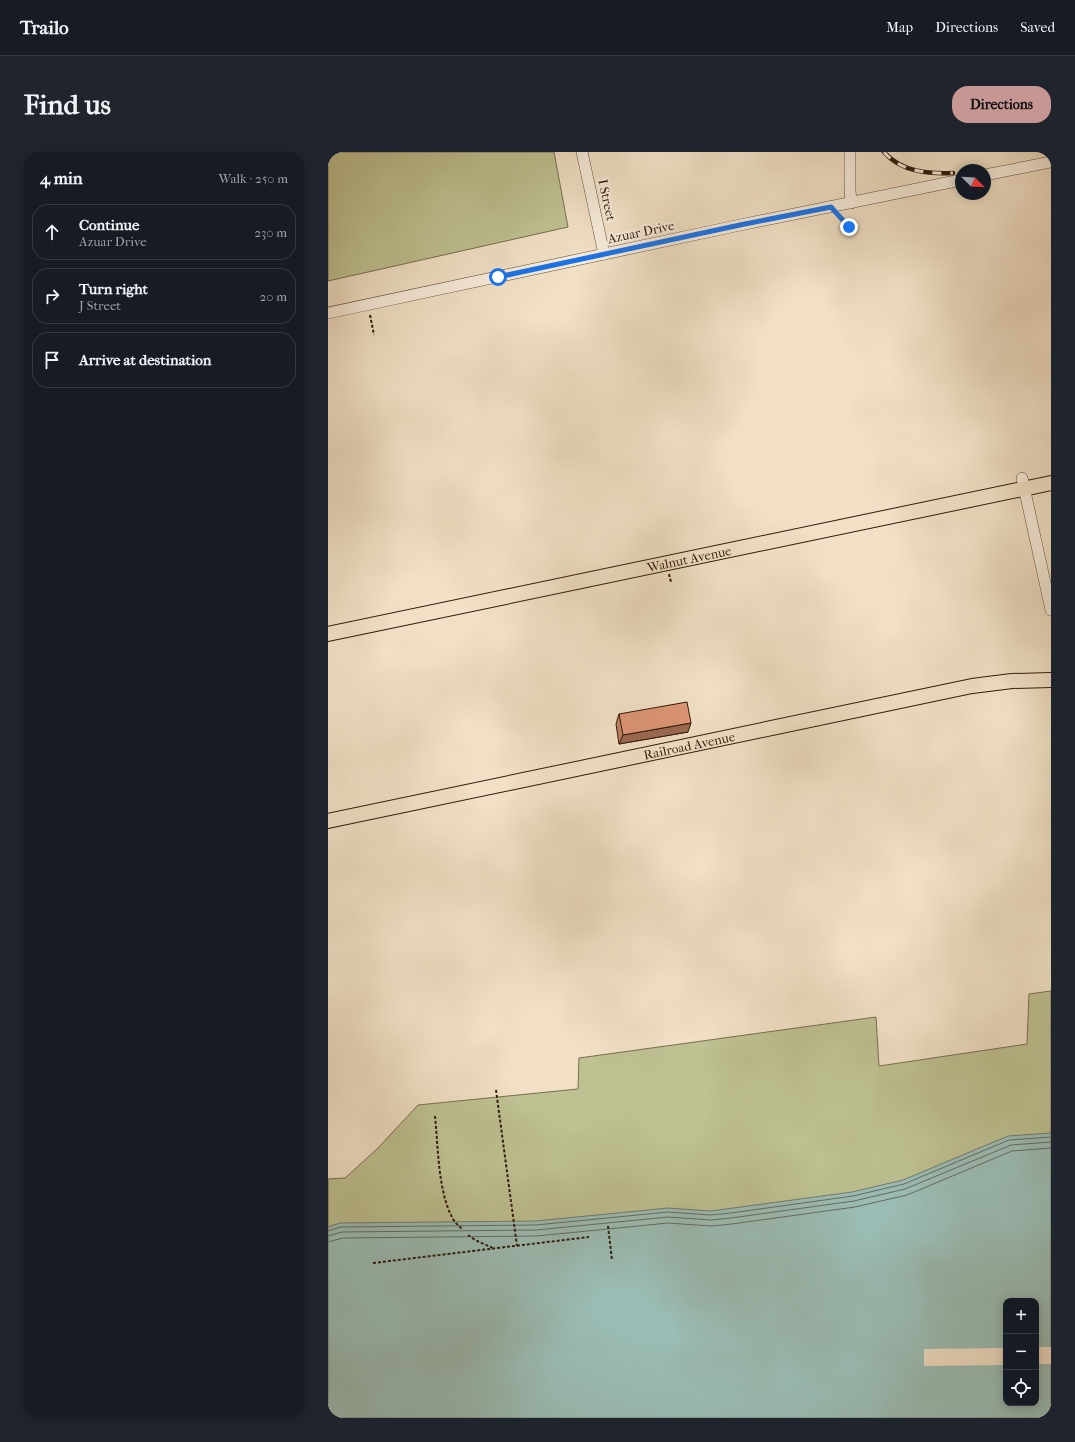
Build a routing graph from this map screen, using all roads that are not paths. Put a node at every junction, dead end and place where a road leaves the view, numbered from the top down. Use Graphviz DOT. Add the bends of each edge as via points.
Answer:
graph roads {
  1 [pos="582,152"];
  2 [pos="850,152"];
  3 [pos="1051,162"];
  4 [pos="991,174"];
  5 [pos="955,181"];
  6 [pos="851,203"];
  7 [pos="604,254"];
  8 [pos="328,313"];
  9 [pos="1024,483"];
  10 [pos="1051,483"];
  11 [pos="1051,610"];
  12 [pos="328,634"];
  13 [pos="1051,680"];
  14 [pos="328,821"];
  1 -- 7 [label="street, I Street"];
  2 -- 6 [label="street"];
  3 -- 4 [label="street"];
  5 -- 6 [label="street, Azuar Drive"];
  6 -- 7 [label="street, Azuar Drive"];
  7 -- 8 [label="street, Azuar Drive"];
  9 -- 10 [label="main road, Walnut Avenue"];
  9 -- 11 [label="street"];
  9 -- 12 [label="main road, Walnut Avenue"];
  13 -- 14 [label="main road, Railroad Avenue" via="972,686"];
}
